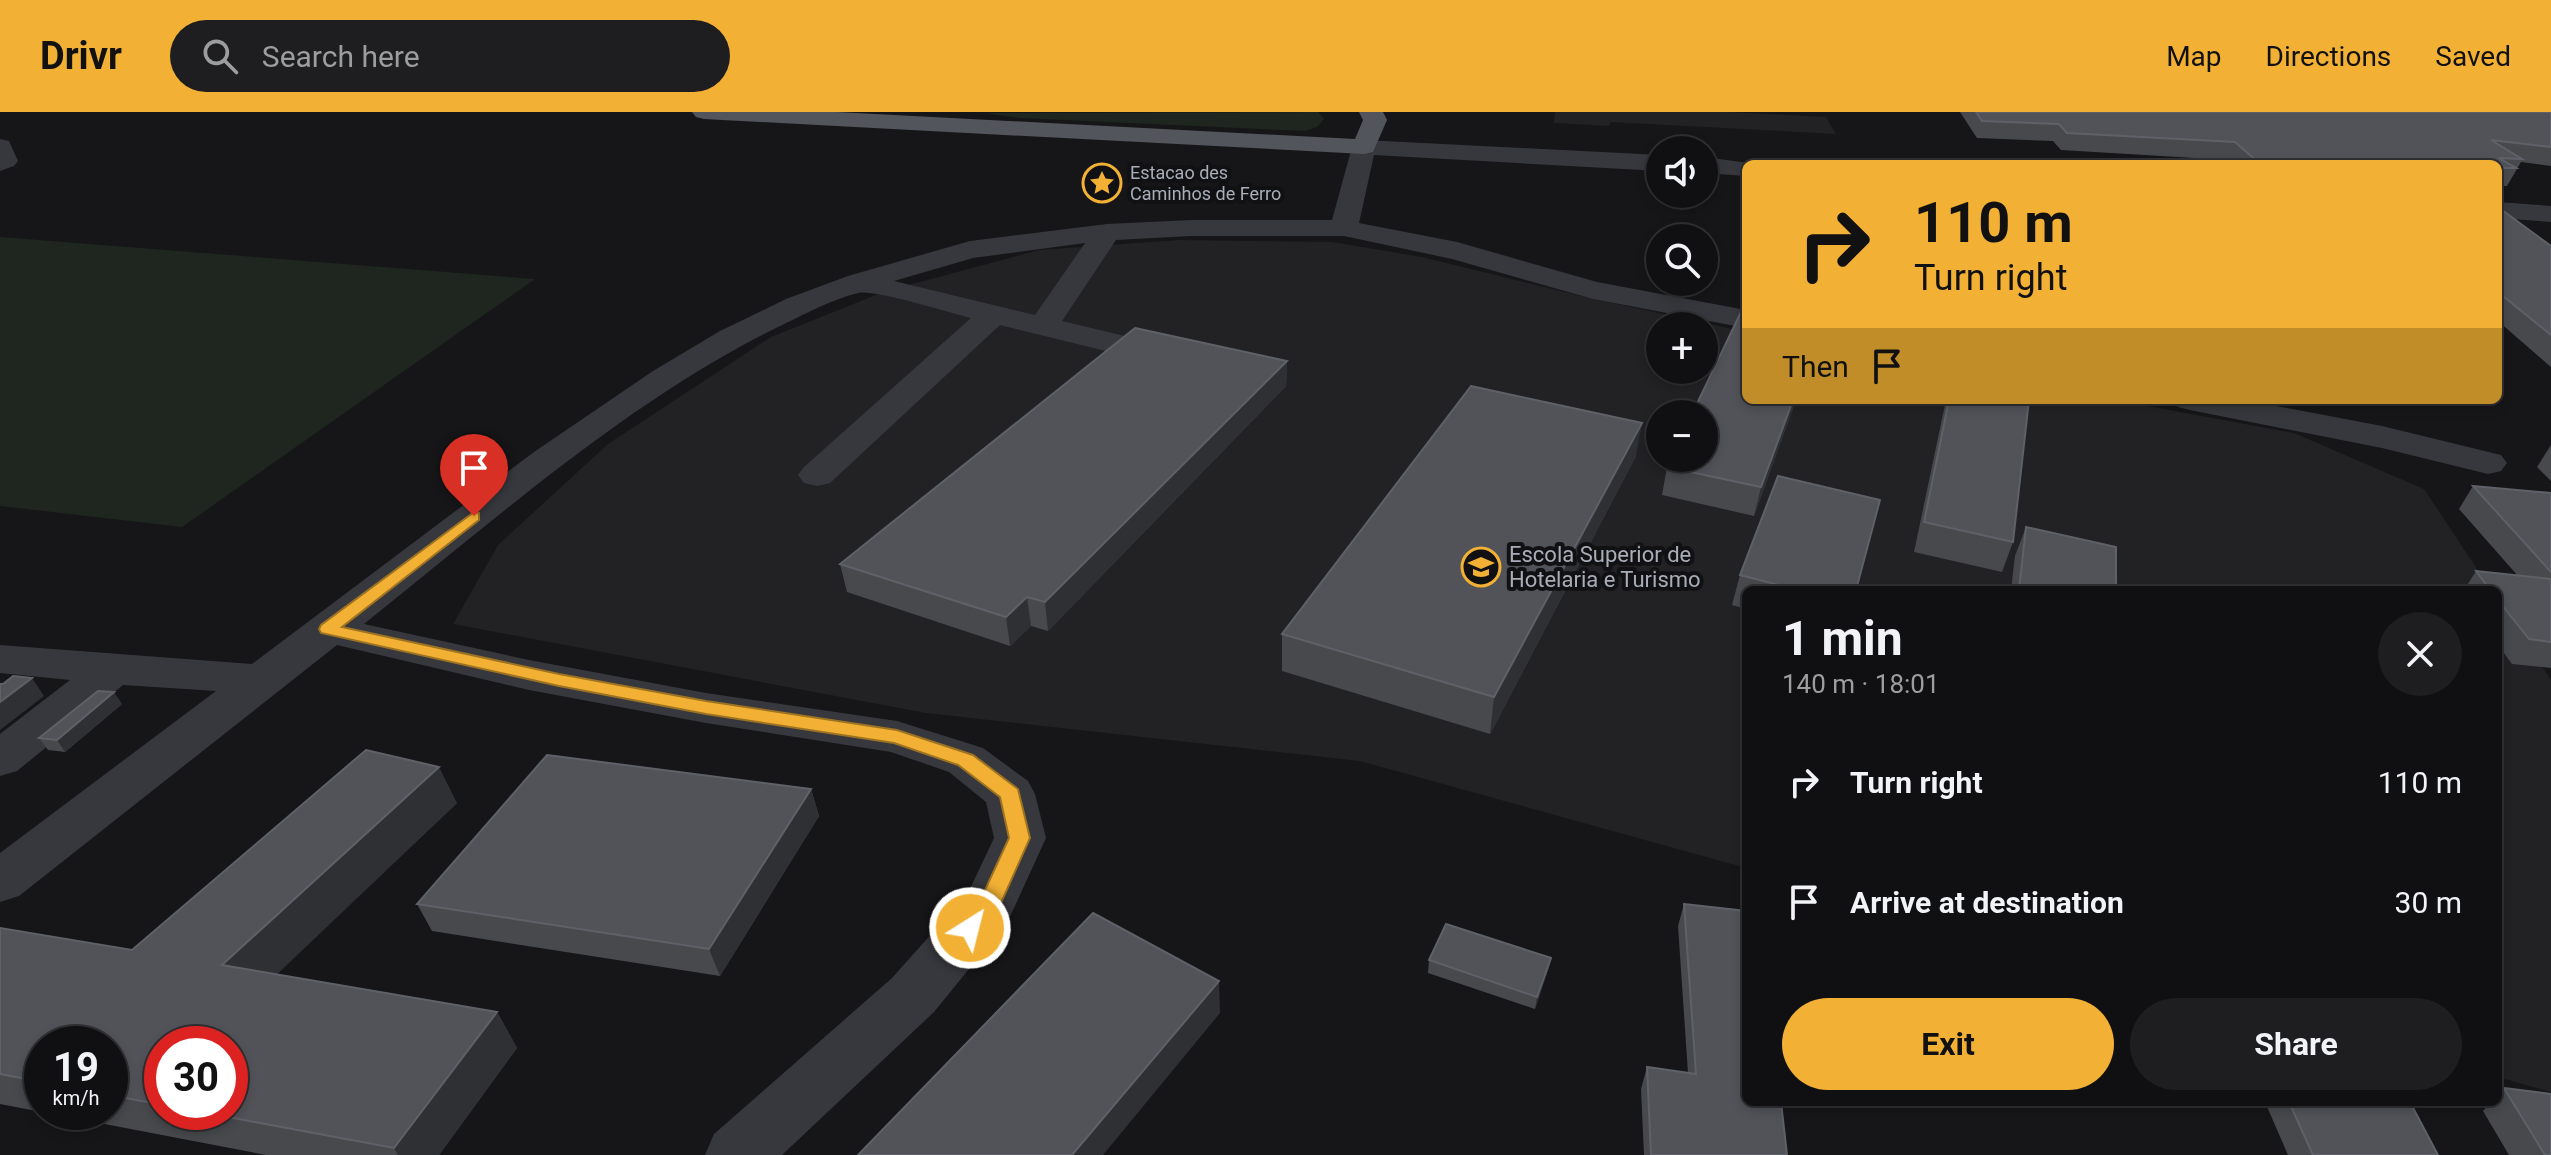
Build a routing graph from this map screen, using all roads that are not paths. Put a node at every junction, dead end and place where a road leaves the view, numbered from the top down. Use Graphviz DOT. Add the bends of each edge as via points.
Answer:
graph roads {
  1 [pos="704,112"];
  2 [pos="1371,112"];
  3 [pos="947,118"];
  4 [pos="0,146"];
  5 [pos="1364,147"];
  6 [pos="1646,162"];
  7 [pos="0,163"];
  8 [pos="1718,166"];
  9 [pos="1742,168"];
  10 [pos="2502,210"];
  11 [pos="2551,214"];
  12 [pos="1344,228"];
  13 [pos="1107,232"];
  14 [pos="859,282"];
  15 [pos="994,314"];
  16 [pos="1742,318"];
  17 [pos="1043,326"];
  18 [pos="1122,345"];
  19 [pos="2211,404"];
  20 [pos="2488,463"];
  21 [pos="817,475"];
  22 [pos="328,629"];
  23 [pos="0,659"];
  24 [pos="113,670"];
  25 [pos="263,679"];
  26 [pos="0,759"];
  27 [pos="0,882"];
  28 [pos="737,1155"];
  1 -- 3 [label="main road"];
  2 -- 5 [label="main road" via="1375,120"];
  3 -- 5 [label="main road"];
  4 -- 7 [label="street" via="5,161"];
  5 -- 6 [label="street"];
  5 -- 12 [label="street"];
  8 -- 9 [label="street"];
  10 -- 11 [label="street"];
  12 -- 13 [label="street"];
  12 -- 16 [label="street" via="1457,251 1606,293"];
  13 -- 14 [label="street" via="970,250"];
  13 -- 17 [label="street"];
  14 -- 15 [label="street"];
  14 -- 22 [label="street" via="731,338 665,378 547,460"];
  15 -- 17 [label="street"];
  15 -- 21 [label="street"];
  17 -- 18 [label="street"];
  19 -- 20 [label="street"];
  22 -- 25 [label="street"];
  22 -- 28 [label="street" via="573,683 897,737 966,760 1010,794 1020,838 989,906 913,995"];
  23 -- 24 [label="street"];
  24 -- 25 [label="street"];
  24 -- 26 [label="street"];
  25 -- 27 [label="street"];
}
